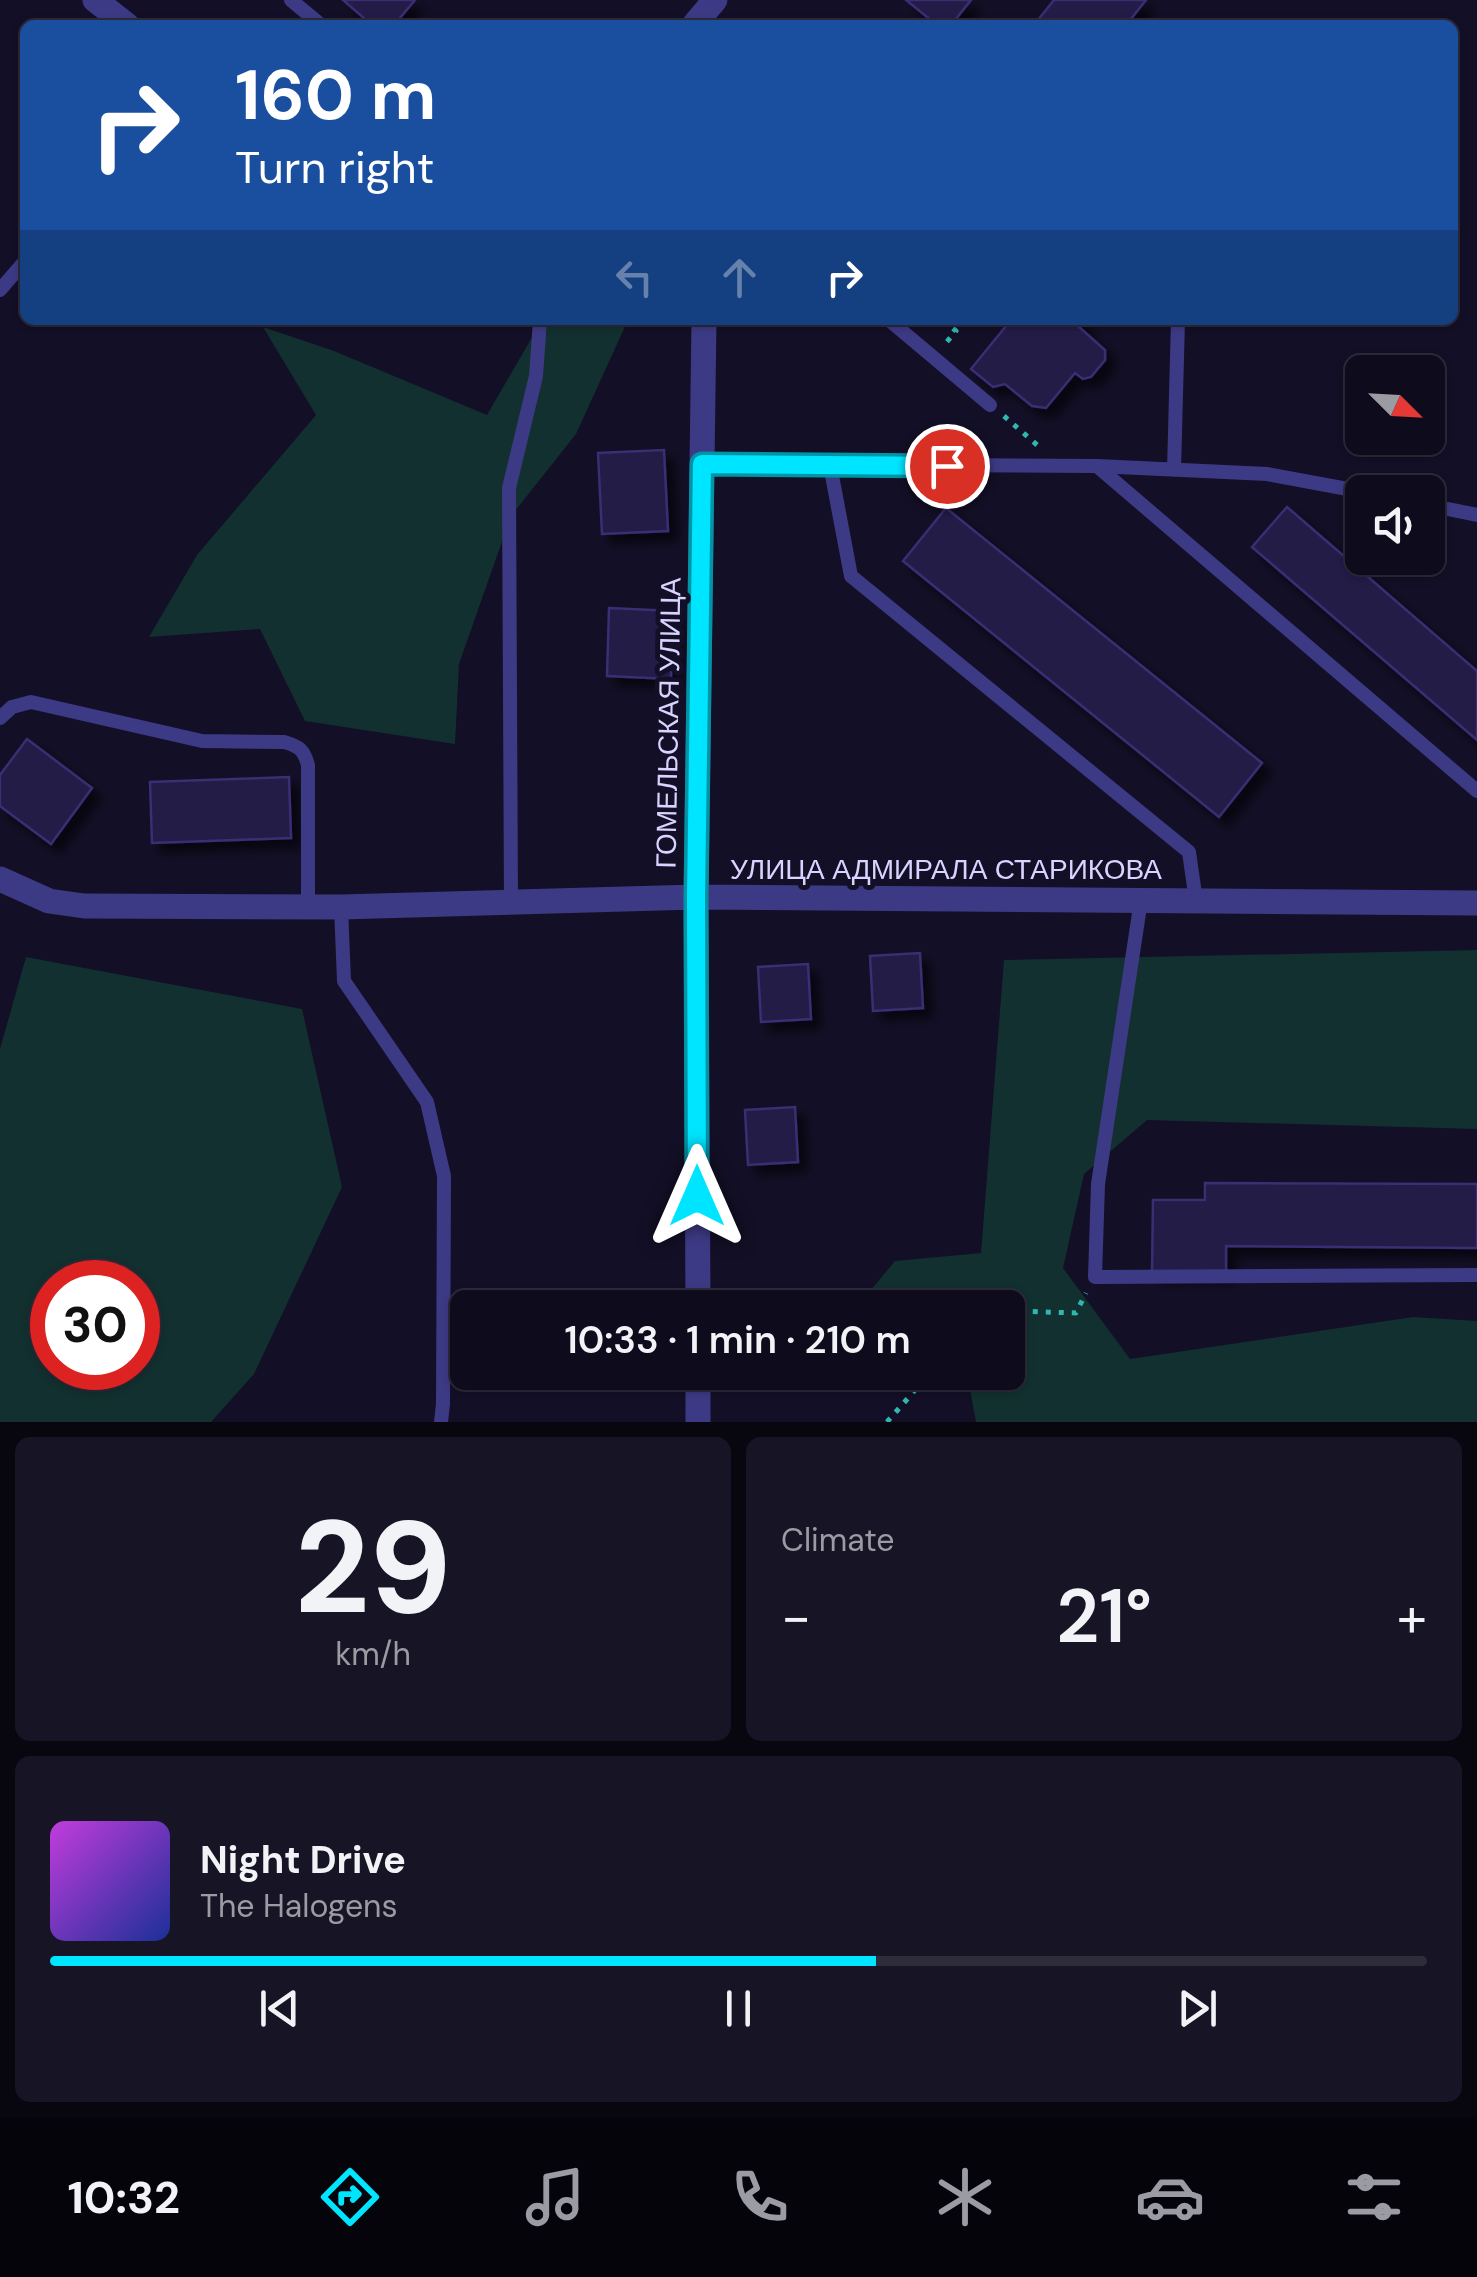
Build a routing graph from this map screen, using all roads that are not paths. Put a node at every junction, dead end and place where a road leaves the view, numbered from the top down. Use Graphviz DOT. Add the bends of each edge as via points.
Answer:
graph roads {
  1 [pos="95,0"];
  2 [pos="292,0"];
  3 [pos="715,0"];
  4 [pos="121,20"];
  5 [pos="315,20"];
  6 [pos="698,20"];
  7 [pos="20,267"];
  8 [pos="0,290"];
  9 [pos="540,325"];
  10 [pos="704,325"];
  11 [pos="896,325"];
  12 [pos="1178,325"];
  13 [pos="990,405"];
  14 [pos="702,464"];
  15 [pos="830,465"];
  16 [pos="1098,466"];
  17 [pos="1174,470"];
  18 [pos="1345,488"];
  19 [pos="1445,508"];
  20 [pos="1477,514"];
  21 [pos="0,718"];
  22 [pos="1477,791"];
  23 [pos="0,879"];
  24 [pos="696,898"];
  25 [pos="1140,900"];
  26 [pos="1196,901"];
  27 [pos="511,902"];
  28 [pos="1477,903"];
  29 [pos="308,907"];
  30 [pos="340,907"];
  31 [pos="1477,1275"];
  32 [pos="698,1290"];
  33 [pos="698,1390"];
  34 [pos="441,1422"];
  35 [pos="698,1422"];
  1 -- 4 [label="street"];
  2 -- 5 [label="lane"];
  3 -- 6 [label="street"];
  7 -- 8 [label="lane"];
  9 -- 27 [label="lane" via="536,376 510,488"];
  10 -- 14 [label="street, ГОМЕЛЬСКАЯ УЛИЦА"];
  11 -- 13 [label="lane"];
  12 -- 17 [label="lane"];
  14 -- 15 [label="lane"];
  14 -- 24 [label="street, ГОМЕЛЬСКАЯ УЛИЦА"];
  15 -- 16 [label="lane"];
  15 -- 26 [label="lane" via="851,576 1190,852"];
  16 -- 17 [label="lane"];
  16 -- 22 [label="lane"];
  17 -- 18 [label="lane" via="1268,474"];
  19 -- 20 [label="lane"];
  21 -- 29 [label="lane" via="31,702 202,741 295,745 308,765"];
  23 -- 29 [label="street, УЛИЦА АДМИРАЛА СТАРИКОВА" via="84,906"];
  24 -- 25 [label="street, УЛИЦА АДМИРАЛА СТАРИКОВА"];
  24 -- 27 [label="street, УЛИЦА АДМИРАЛА СТАРИКОВА"];
  24 -- 32 [label="street, ГОМЕЛЬСКАЯ УЛИЦА"];
  25 -- 26 [label="street, УЛИЦА АДМИРАЛА СТАРИКОВА"];
  25 -- 31 [label="lane" via="1098,1184 1095,1277"];
  26 -- 28 [label="street, УЛИЦА АДМИРАЛА СТАРИКОВА"];
  27 -- 30 [label="street, УЛИЦА АДМИРАЛА СТАРИКОВА"];
  29 -- 30 [label="street, УЛИЦА АДМИРАЛА СТАРИКОВА"];
  30 -- 34 [label="lane" via="344,981 427,1102 444,1176"];
  33 -- 35 [label="street"];
}
